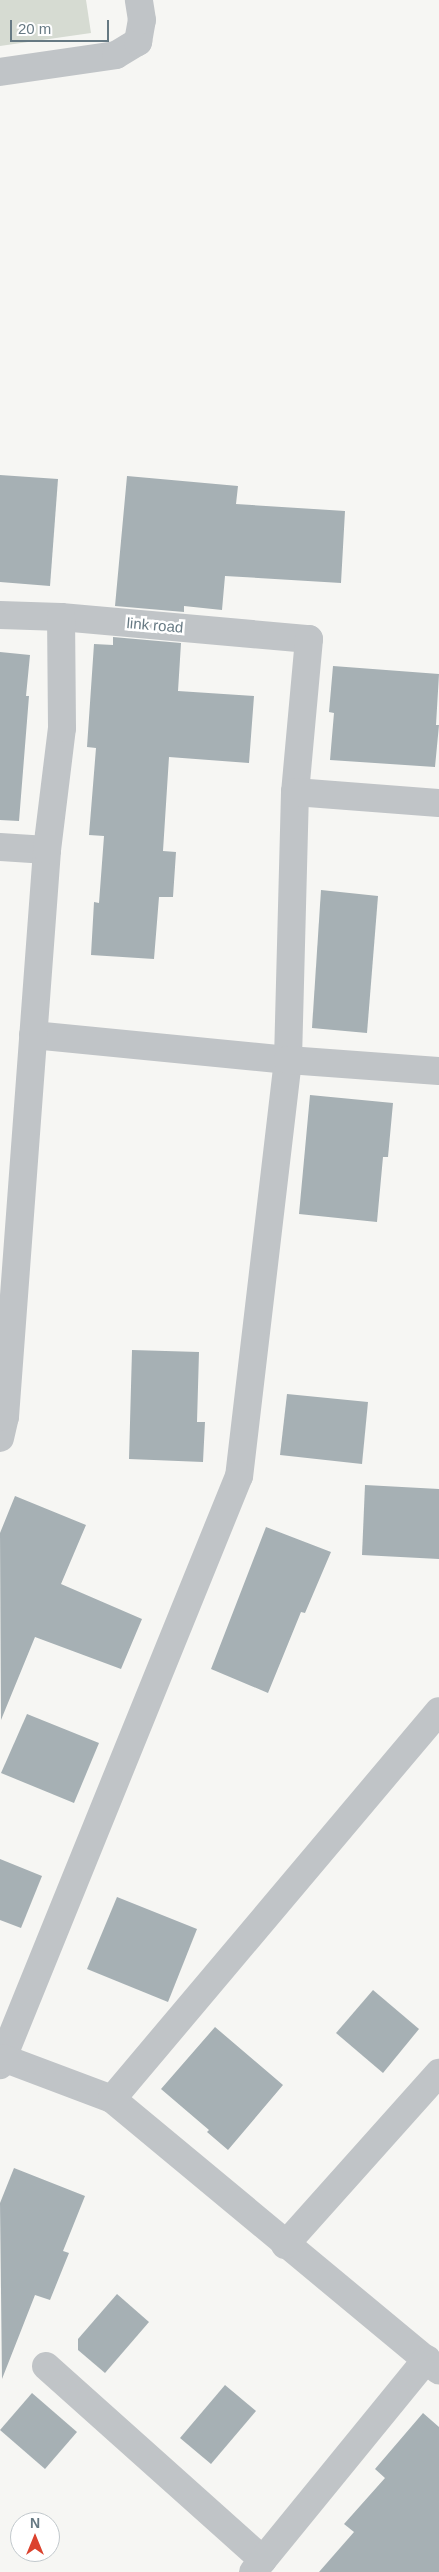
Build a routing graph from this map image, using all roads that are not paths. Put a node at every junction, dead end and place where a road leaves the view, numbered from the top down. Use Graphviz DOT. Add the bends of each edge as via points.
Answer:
graph roads {
  1 [pos="139,0"];
  2 [pos="0,72"];
  3 [pos="0,614"];
  4 [pos="61,617"];
  5 [pos="295,792"];
  6 [pos="439,803"];
  7 [pos="0,847"];
  8 [pos="47,850"];
  9 [pos="33,1035"];
  10 [pos="288,1060"];
  11 [pos="439,1071"];
  12 [pos="0,1438"];
  13 [pos="439,1711"];
  14 [pos="2,2061"];
  15 [pos="439,2073"];
  16 [pos="112,2099"];
  17 [pos="285,2245"];
  18 [pos="433,2365"];
  19 [pos="46,2366"];
  20 [pos="258,2566"];
  1 -- 2 [label="street" via="142,20 138,42 116,54"];
  3 -- 4 [label="street, link road"];
  4 -- 5 [label="street, link road" via="309,639"];
  4 -- 8 [label="street" via="62,728"];
  5 -- 6 [label="street"];
  5 -- 10 [label="street"];
  7 -- 8 [label="street"];
  8 -- 9 [label="street"];
  9 -- 10 [label="street"];
  9 -- 12 [label="street" via="5,1417"];
  10 -- 11 [label="street"];
  10 -- 14 [label="street" via="239,1476"];
  13 -- 16 [label="street"];
  14 -- 16 [label="street"];
  15 -- 17 [label="street"];
  16 -- 17 [label="street"];
  17 -- 18 [label="street"];
  18 -- 20 [label="street"];
  19 -- 20 [label="street"];
}
